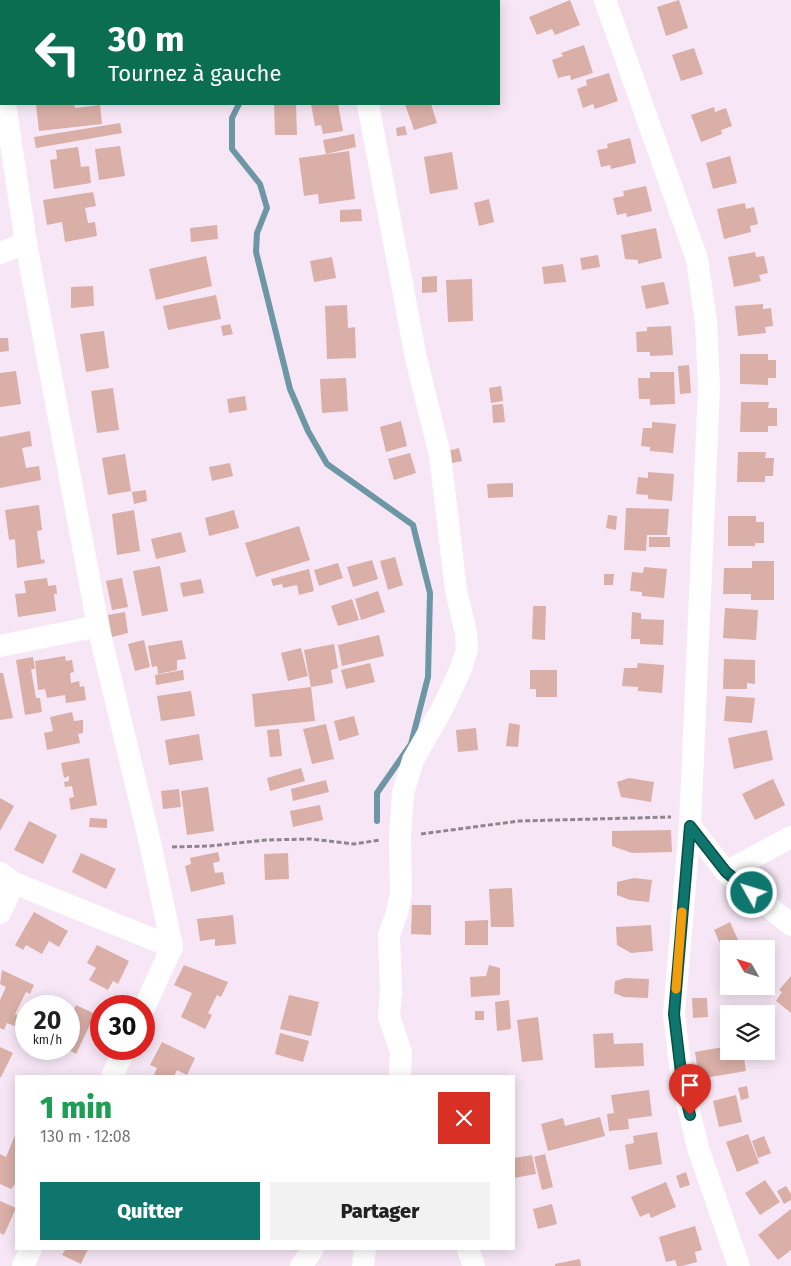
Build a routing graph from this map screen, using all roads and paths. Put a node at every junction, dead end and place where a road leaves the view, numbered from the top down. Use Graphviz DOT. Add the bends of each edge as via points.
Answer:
graph roads {
  1 [pos="606,0"];
  2 [pos="5,105"];
  3 [pos="368,105"];
  4 [pos="26,243"];
  5 [pos="0,253"];
  6 [pos="98,626"];
  7 [pos="0,646"];
  8 [pos="690,826"];
  9 [pos="400,837"];
  10 [pos="791,837"];
  11 [pos="151,847"];
  12 [pos="726,872"];
  13 [pos="7,878"];
  14 [pos="0,913"];
  15 [pos="791,925"];
  16 [pos="172,947"];
  17 [pos="150,995"];
  18 [pos="120,1060"];
  19 [pos="112,1075"];
  20 [pos="400,1075"];
  21 [pos="31,1250"];
  22 [pos="312,1250"];
  23 [pos="365,1250"];
  24 [pos="23,1266"];
  25 [pos="302,1266"];
  26 [pos="363,1266"];
  27 [pos="739,1266"];
  1 -- 8 [label="street" via="697,259 706,322 709,386"];
  2 -- 4 [label="street"];
  3 -- 9 [label="street" via="416,358 440,455 456,590 467,650 442,709 413,760 403,792"];
  4 -- 5 [label="street"];
  4 -- 6 [label="street"];
  6 -- 7 [label="street"];
  6 -- 11 [label="street"];
  8 -- 9 [label="path" via="670,817 597,818 519,821"];
  8 -- 12 [label="street"];
  8 -- 27 [label="street" via="674,1014 682,1081 698,1148"];
  9 -- 11 [label="path" via="354,844 302,839"];
  9 -- 20 [label="street" via="401,894 389,935 392,991 389,1016 401,1052"];
  10 -- 12 [label="street"];
  11 -- 16 [label="street"];
  12 -- 15 [label="street"];
  13 -- 14 [label="street"];
  13 -- 16 [label="street"];
  16 -- 17 [label="street"];
  18 -- 19 [label="street"];
  21 -- 24 [label="street"];
  22 -- 25 [label="street"];
  23 -- 26 [label="street"];
}
